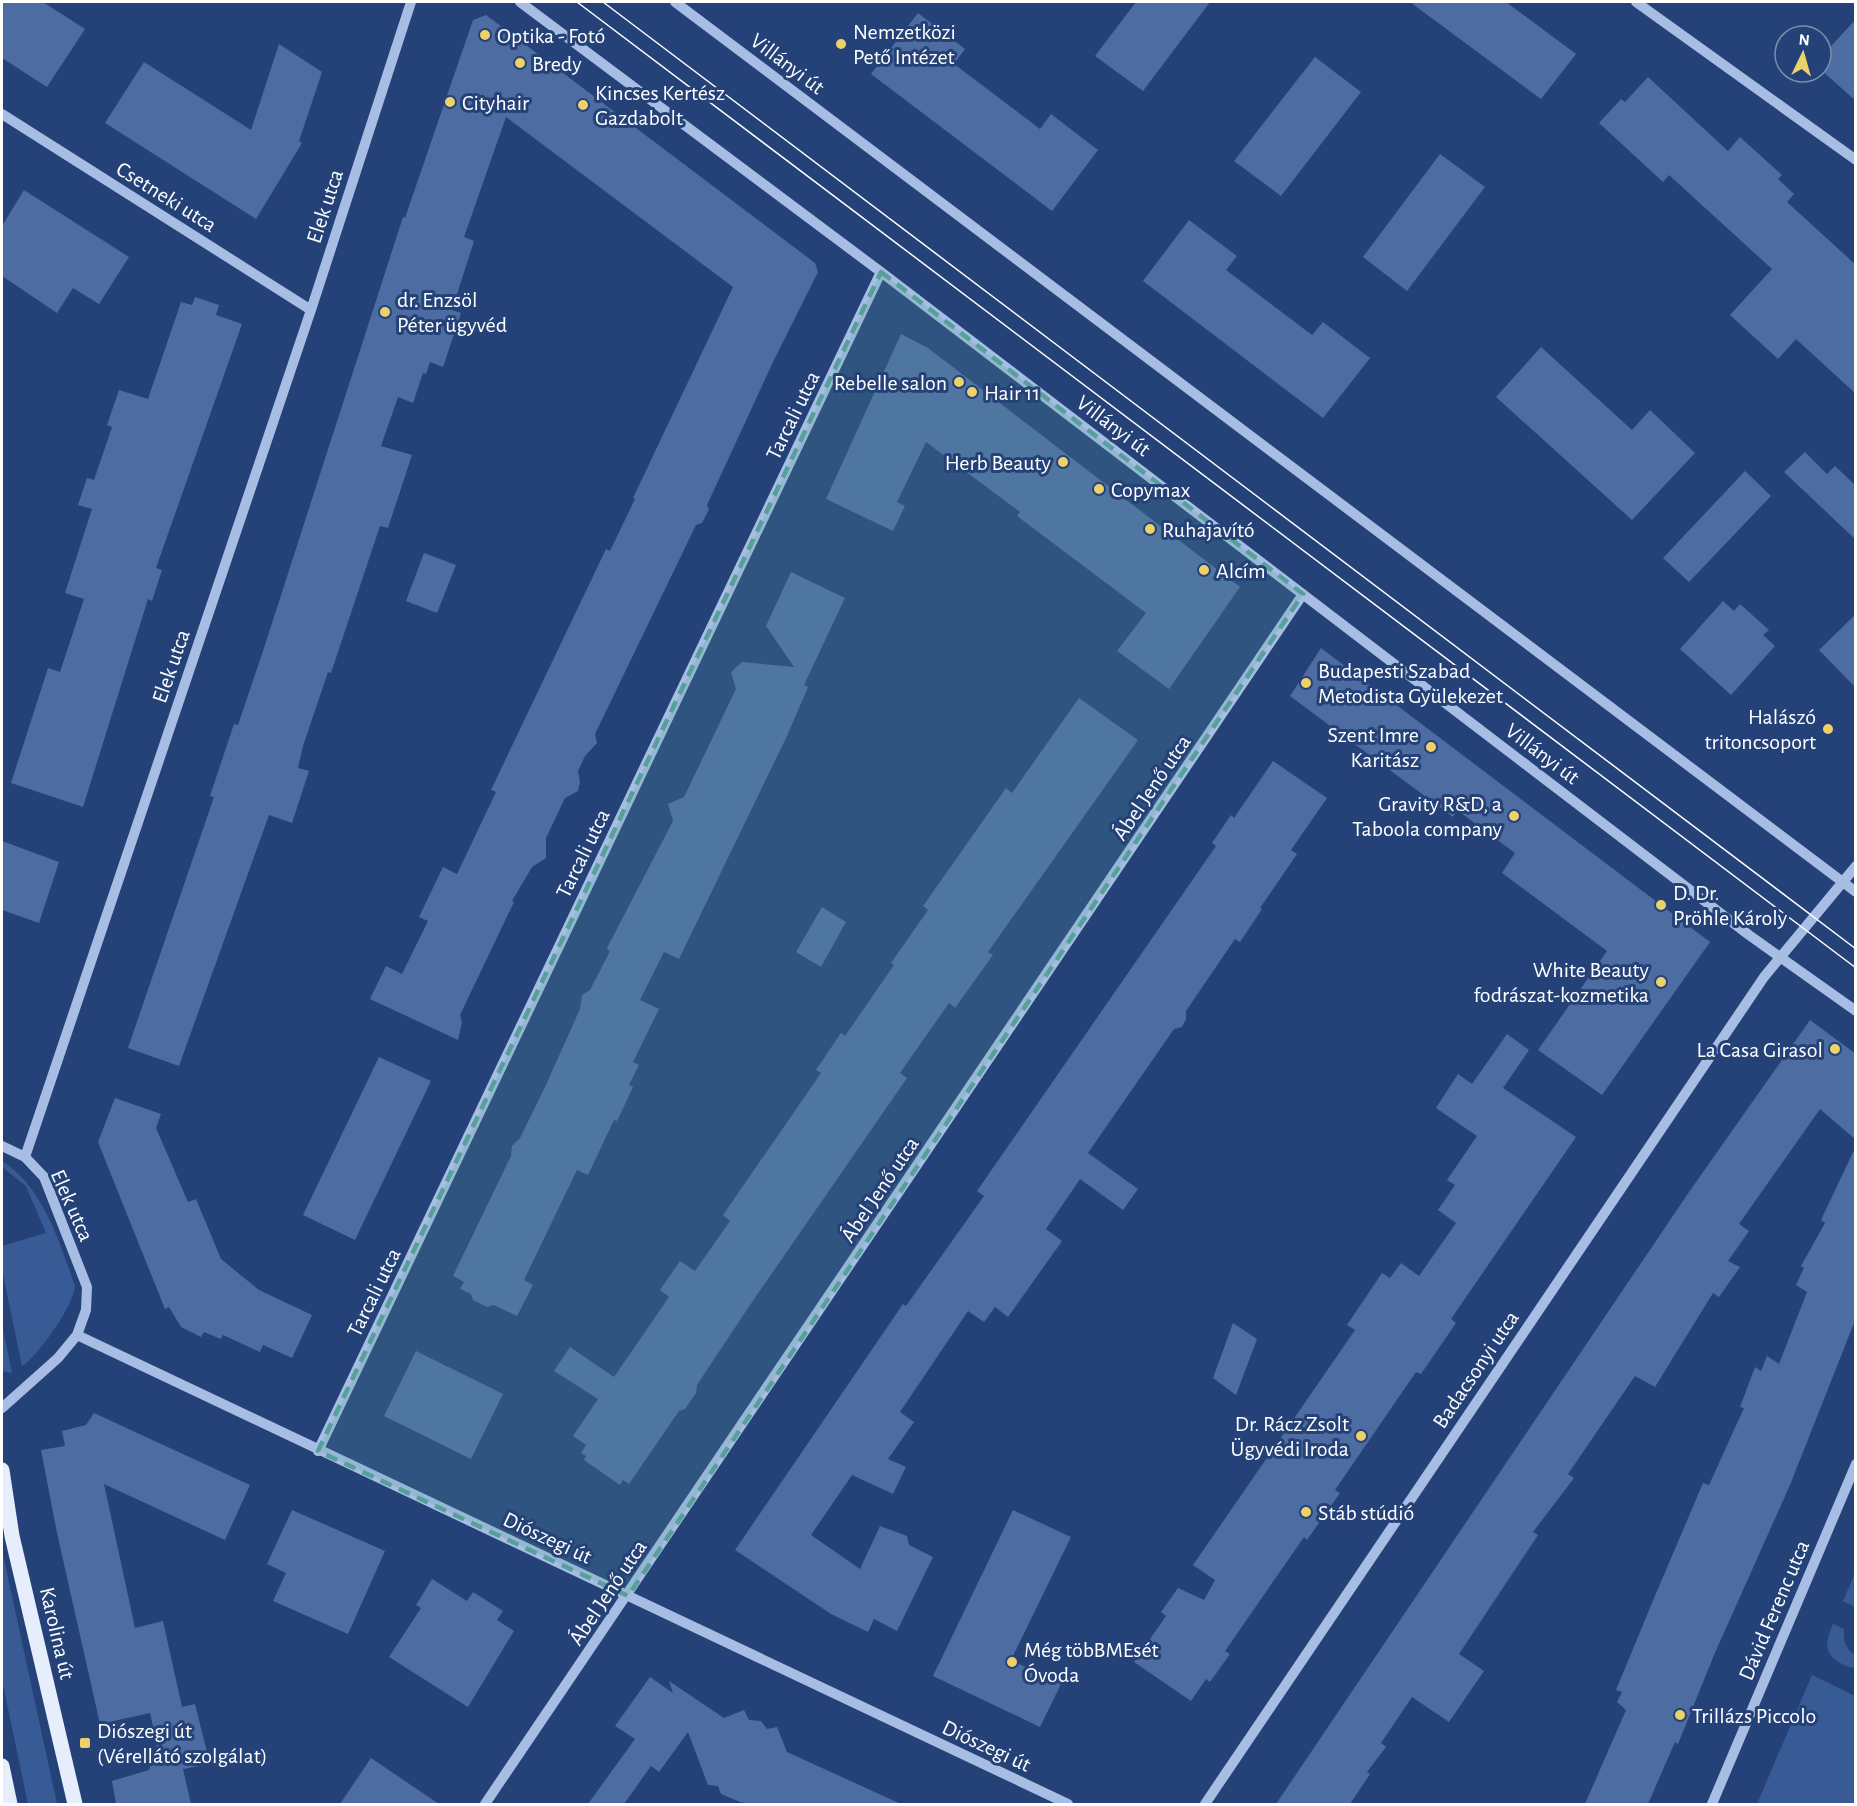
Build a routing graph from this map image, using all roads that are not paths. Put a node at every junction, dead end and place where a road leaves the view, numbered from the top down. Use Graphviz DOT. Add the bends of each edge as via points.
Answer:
graph roads {
  1 [pos="411,2"];
  2 [pos="520,2"];
  3 [pos="675,2"];
  4 [pos="1636,2"];
  5 [pos="2,114"];
  6 [pos="1856,160"];
  7 [pos="881,272"];
  8 [pos="311,310"];
  9 [pos="1304,594"];
  10 [pos="1856,866"];
  11 [pos="1841,880"];
  12 [pos="1856,892"];
  13 [pos="1779,956"];
  14 [pos="1856,1011"];
  15 [pos="2,1146"];
  16 [pos="25,1157"];
  17 [pos="76,1335"];
  18 [pos="2,1408"];
  19 [pos="318,1451"];
  20 [pos="1856,1464"];
  21 [pos="2,1470"];
  22 [pos="628,1596"];
  23 [pos="2,1766"];
  24 [pos="10,1804"];
  25 [pos="75,1804"];
  26 [pos="485,1804"];
  27 [pos="1068,1804"];
  28 [pos="1205,1804"];
  29 [pos="1712,1804"];
  1 -- 8 [label="street, Elek utca"];
  2 -- 7 [label="street, Villányi út"];
  3 -- 11 [label="street, Villányi út"];
  4 -- 6 [label="street"];
  5 -- 8 [label="street, Csetneki utca"];
  7 -- 9 [label="street, Villányi út"];
  7 -- 19 [label="street, Tarcali utca"];
  8 -- 16 [label="street, Elek utca"];
  9 -- 13 [label="street, Villányi út"];
  9 -- 22 [label="street, Ábel Jenő utca"];
  10 -- 11 [label="street, Badacsonyi utca"];
  11 -- 12 [label="street, Villányi út"];
  11 -- 13 [label="street, Badacsonyi utca"];
  13 -- 14 [label="street, Villányi út"];
  13 -- 28 [label="street, Badacsonyi utca"];
  15 -- 16 [label="street"];
  16 -- 17 [label="street, Elek utca" via="44,1177 87,1287 86,1310"];
  17 -- 18 [label="street" via="57,1358"];
  17 -- 19 [label="street, Diószegi út"];
  19 -- 22 [label="street, Diószegi út"];
  20 -- 29 [label="street, Dávid Ferenc utca"];
  21 -- 25 [label="main road, Karolina út" via="12,1536"];
  22 -- 26 [label="street, Ábel Jenő utca"];
  22 -- 27 [label="street, Diószegi út"];
  23 -- 24 [label="main road"];
}
